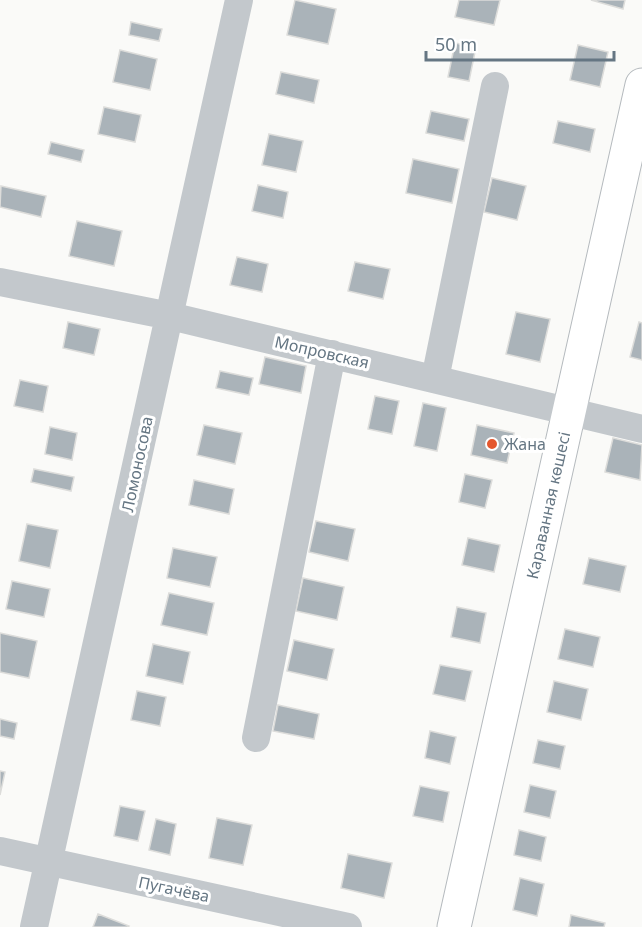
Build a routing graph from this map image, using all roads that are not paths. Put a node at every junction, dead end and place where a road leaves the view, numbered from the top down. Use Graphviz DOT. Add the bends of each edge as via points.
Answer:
graph roads {
  1 [pos="239,0"];
  2 [pos="642,85"];
  3 [pos="495,86"];
  4 [pos="0,282"];
  5 [pos="170,316"];
  6 [pos="332,354"];
  7 [pos="435,379"];
  8 [pos="570,410"];
  9 [pos="642,429"];
  10 [pos="256,738"];
  11 [pos="0,851"];
  12 [pos="49,862"];
  13 [pos="34,927"];
  14 [pos="348,927"];
  15 [pos="454,927"];
  1 -- 5 [label="street, Ломоносова"];
  2 -- 8 [label="main road, Караванная көшесі"];
  3 -- 7 [label="street"];
  4 -- 5 [label="street, Мопровская"];
  5 -- 6 [label="street, Мопровская"];
  5 -- 12 [label="street, Ломоносова"];
  6 -- 7 [label="street, Мопровская"];
  6 -- 10 [label="street"];
  7 -- 8 [label="street, Мопровская"];
  8 -- 9 [label="street, Мопровская"];
  8 -- 15 [label="main road, Караванная көшесі"];
  11 -- 12 [label="street, Пугачёва"];
  12 -- 13 [label="street, Ломоносова"];
  12 -- 14 [label="street, Пугачёва"];
}
